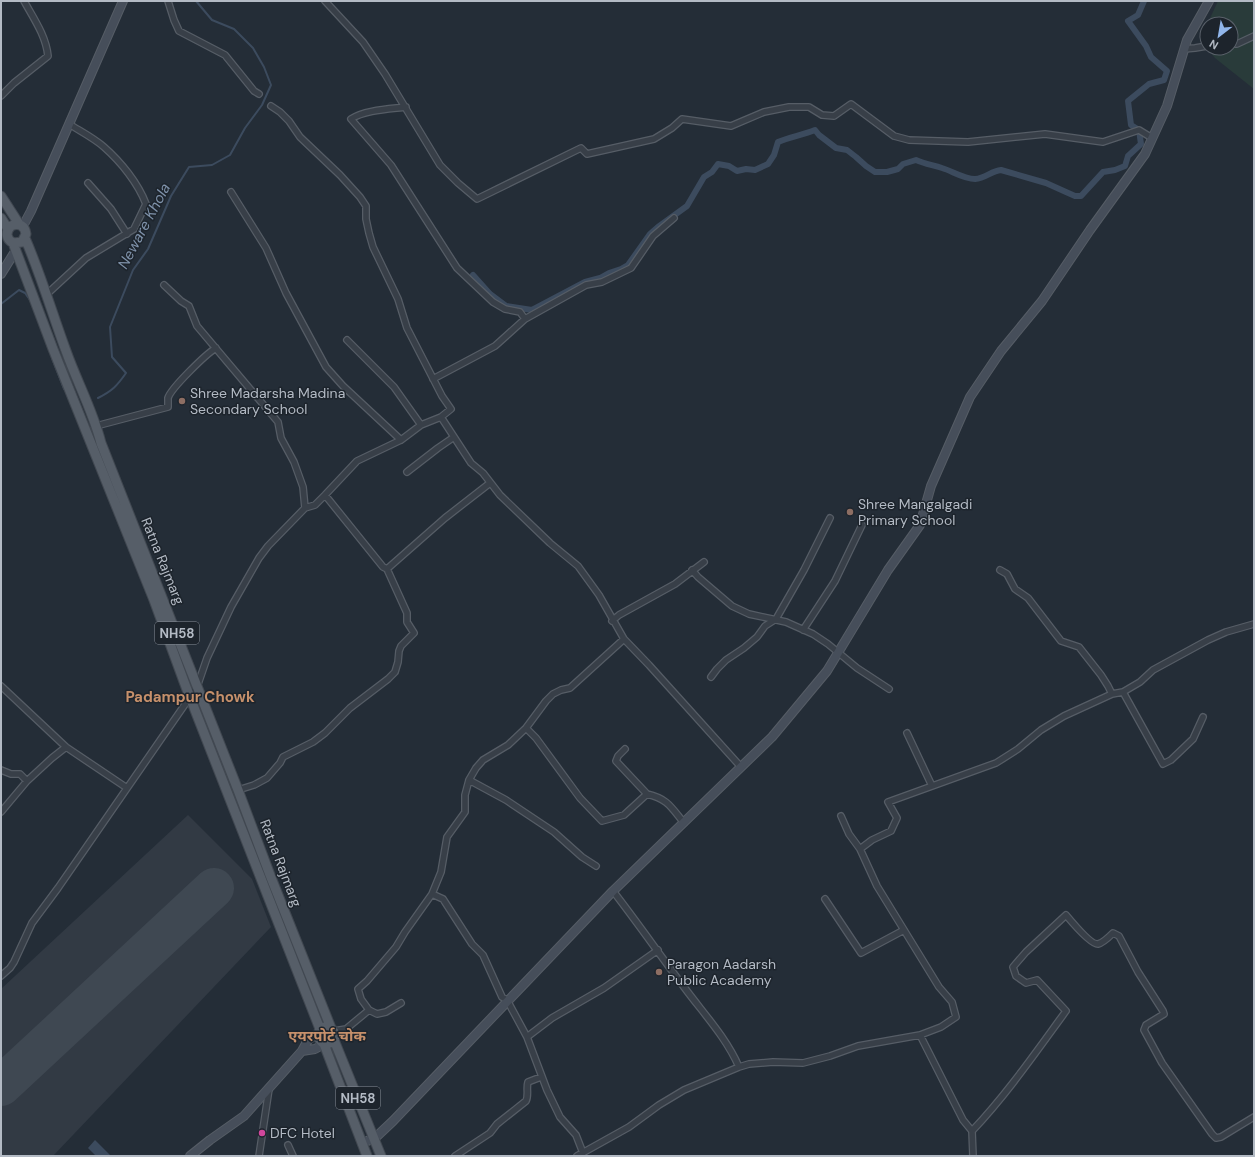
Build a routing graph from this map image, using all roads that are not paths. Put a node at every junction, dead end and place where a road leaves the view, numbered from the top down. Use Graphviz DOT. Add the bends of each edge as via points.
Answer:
graph roads {
  1 [pos="24,1"];
  2 [pos="123,1"];
  3 [pos="168,1"];
  4 [pos="325,1"];
  5 [pos="1209,1"];
  6 [pos="1254,36"];
  7 [pos="1239,43"];
  8 [pos="1199,47"];
  9 [pos="1184,49"];
  10 [pos="259,94"];
  11 [pos="1,96"];
  12 [pos="271,106"];
  13 [pos="406,107"];
  14 [pos="69,124"];
  15 [pos="1152,138"];
  16 [pos="88,183"];
  17 [pos="231,192"];
  18 [pos="1,196"];
  19 [pos="1,218"];
  20 [pos="674,218"];
  21 [pos="21,225"];
  22 [pos="5,232"];
  23 [pos="127,234"];
  24 [pos="25,238"];
  25 [pos="15,246"];
  26 [pos="1,274"];
  27 [pos="164,285"];
  28 [pos="47,294"];
  29 [pos="525,319"];
  30 [pos="347,340"];
  31 [pos="216,348"];
  32 [pos="433,378"];
  33 [pos="440,417"];
  34 [pos="96,426"];
  35 [pos="421,426"];
  36 [pos="454,438"];
  37 [pos="401,440"];
  38 [pos="407,472"];
  39 [pos="490,483"];
  40 [pos="326,495"];
  41 [pos="305,508"];
  42 [pos="830,518"];
  43 [pos="862,525"];
  44 [pos="704,562"];
  45 [pos="387,569"];
  46 [pos="692,570"];
  47 [pos="1000,570"];
  48 [pos="776,619"];
  49 [pos="612,621"];
  50 [pos="1254,624"];
  51 [pos="803,630"];
  52 [pos="624,639"];
  53 [pos="839,652"];
  54 [pos="711,677"];
  55 [pos="1,686"];
  56 [pos="197,687"];
  57 [pos="889,690"];
  58 [pos="1123,692"];
  59 [pos="1112,694"];
  60 [pos="190,697"];
  61 [pos="1204,717"];
  62 [pos="526,728"];
  63 [pos="907,733"];
  64 [pos="66,747"];
  65 [pos="625,749"];
  66 [pos="741,767"];
  67 [pos="1,770"];
  68 [pos="469,780"];
  69 [pos="27,781"];
  70 [pos="932,786"];
  71 [pos="127,788"];
  72 [pos="238,790"];
  73 [pos="647,794"];
  74 [pos="1,812"];
  75 [pos="841,816"];
  76 [pos="684,822"];
  77 [pos="860,849"];
  78 [pos="596,866"];
  79 [pos="613,891"];
  80 [pos="432,894"];
  81 [pos="825,899"];
  82 [pos="904,930"];
  83 [pos="658,950"];
  84 [pos="2,974"];
  85 [pos="507,1000"];
  86 [pos="401,1003"];
  87 [pos="369,1010"];
  88 [pos="319,1031"];
  89 [pos="333,1033"];
  90 [pos="920,1035"];
  91 [pos="527,1037"];
  92 [pos="324,1044"];
  93 [pos="302,1051"];
  94 [pos="739,1067"];
  95 [pos="541,1077"];
  96 [pos="269,1088"];
  97 [pos="1254,1117"];
  98 [pos="972,1131"];
  99 [pos="375,1138"];
  100 [pos="362,1143"];
  101 [pos="288,1145"];
  102 [pos="583,1153"];
  103 [pos="190,1156"];
  104 [pos="259,1156"];
  105 [pos="293,1156"];
  106 [pos="367,1156"];
  107 [pos="381,1156"];
  108 [pos="455,1156"];
  109 [pos="577,1156"];
  110 [pos="973,1156"];
  1 -- 11 [label="street" via="40,30 48,56"];
  2 -- 14 [label="street"];
  3 -- 10 [label="street" via="179,31 225,55"];
  4 -- 13 [label="street" via="363,42"];
  5 -- 9 [label="street"];
  6 -- 7 [label="street"];
  8 -- 9 [label="street"];
  9 -- 15 [label="street" via="1167,106"];
  12 -- 32 [label="street" via="289,121 300,137 340,175 366,206 366,219 374,247 398,299 407,328"];
  13 -- 15 [label="street" via="440,165 477,199 581,148 587,154 654,139 682,119 731,126 764,112 789,107 809,107 822,115 834,116 851,104 894,136 909,140 968,142 1045,134 1103,142 1139,130"];
  13 -- 29 [label="street" via="351,118 391,165 457,268 493,302 520,312"];
  14 -- 21 [label="street" via="32,211"];
  14 -- 23 [label="street" via="103,146 124,168 142,193 146,204 134,229"];
  15 -- 53 [label="street" via="1145,154 1042,301 1001,351 970,397 931,486 920,525 888,570"];
  16 -- 23 [label="street"];
  17 -- 37 [label="street" via="266,248 286,294 326,367"];
  18 -- 21 [label="main road, Ratna Rajmarg / NH58"];
  19 -- 22 [label="main road, Ratna Rajmarg / NH58"];
  20 -- 29 [label="street" via="653,236 631,268 602,282 586,285"];
  21 -- 22 [label="main road" via="10,226"];
  21 -- 24 [label="main road, Ratna Rajmarg / NH58" via="26,234"];
  22 -- 25 [label="main road, Ratna Rajmarg / NH58"];
  23 -- 28 [label="street" via="86,258"];
  24 -- 25 [label="main road"];
  24 -- 28 [label="main road, Ratna Rajmarg / NH58"];
  25 -- 26 [label="street"];
  25 -- 60 [label="main road, Ratna Rajmarg / NH58"];
  27 -- 31 [label="street" via="189,306 197,326"];
  28 -- 34 [label="main road, Ratna Rajmarg / NH58" via="66,352"];
  29 -- 32 [label="street" via="495,346"];
  30 -- 35 [label="street" via="394,387"];
  31 -- 34 [label="street" via="174,388 168,398 168,407"];
  31 -- 41 [label="street" via="278,422 280,438 294,462 303,487"];
  32 -- 33 [label="street" via="450,409"];
  33 -- 35 [label="street"];
  33 -- 36 [label="street"];
  34 -- 56 [label="main road, Ratna Rajmarg / NH58"];
  35 -- 37 [label="street"];
  36 -- 38 [label="street"];
  36 -- 39 [label="street" via="471,463"];
  37 -- 40 [label="street" via="357,461"];
  39 -- 45 [label="street"];
  39 -- 49 [label="street" via="550,543 578,566"];
  40 -- 41 [label="street" via="315,505"];
  40 -- 45 [label="street"];
  41 -- 56 [label="street" via="280,532 259,558 231,607 207,658"];
  42 -- 48 [label="street"];
  43 -- 51 [label="street" via="835,581"];
  44 -- 46 [label="street"];
  45 -- 72 [label="street" via="414,633 401,646 395,672 350,708 325,733 283,757 267,778"];
  46 -- 48 [label="street" via="732,606 749,614"];
  46 -- 49 [label="street" via="676,584"];
  47 -- 59 [label="street" via="1007,574 1015,589 1028,598 1061,641 1079,648 1101,675"];
  48 -- 51 [label="street"];
  48 -- 54 [label="street" via="744,648 726,660"];
  49 -- 52 [label="street"];
  50 -- 58 [label="street" via="1208,640 1153,670"];
  51 -- 53 [label="street"];
  52 -- 62 [label="street" via="570,688 553,694"];
  52 -- 66 [label="street"];
  53 -- 57 [label="street" via="846,660"];
  53 -- 66 [label="street" via="827,671 772,737"];
  55 -- 64 [label="street"];
  56 -- 60 [label="street"];
  56 -- 72 [label="main road, Ratna Rajmarg / NH58"];
  58 -- 59 [label="street"];
  58 -- 61 [label="street" via="1163,764 1171,760 1193,739"];
  59 -- 70 [label="street" via="1064,716 996,763"];
  60 -- 71 [label="street"];
  60 -- 88 [label="main road, Ratna Rajmarg / NH58"];
  62 -- 68 [label="street" via="508,745 483,760"];
  62 -- 73 [label="street" via="580,798 602,821 624,815"];
  63 -- 70 [label="street"];
  64 -- 69 [label="street"];
  64 -- 71 [label="street"];
  65 -- 73 [label="street" via="616,761"];
  66 -- 76 [label="street"];
  67 -- 69 [label="street" via="20,774"];
  68 -- 78 [label="street" via="506,800 554,832"];
  68 -- 80 [label="street" via="465,795 465,812 447,837 441,872"];
  69 -- 74 [label="street"];
  70 -- 77 [label="street" via="888,802 896,818 891,831"];
  71 -- 84 [label="street" via="32,923 10,968"];
  72 -- 89 [label="main road, Ratna Rajmarg / NH58"];
  73 -- 76 [label="street" via="669,803"];
  75 -- 77 [label="street" via="849,834"];
  76 -- 79 [label="street"];
  77 -- 82 [label="street" via="877,886"];
  79 -- 83 [label="street"];
  79 -- 85 [label="street"];
  80 -- 85 [label="street" via="443,899 472,944 483,955 502,997"];
  80 -- 87 [label="street" via="396,948 358,989"];
  81 -- 82 [label="street" via="861,953"];
  82 -- 90 [label="street" via="939,987 952,1002 956,1017 941,1027"];
  83 -- 91 [label="street"];
  83 -- 94 [label="street" via="733,1052"];
  85 -- 91 [label="street"];
  85 -- 99 [label="street"];
  86 -- 87 [label="street" via="386,1012 376,1014"];
  87 -- 89 [label="street" via="346,1029"];
  88 -- 89 [label="main road" via="327,1026"];
  88 -- 92 [label="main road, Ratna Rajmarg / NH58" via="319,1040"];
  88 -- 93 [label="street" via="308,1040"];
  89 -- 92 [label="main road" via="329,1044"];
  89 -- 99 [label="main road, Ratna Rajmarg / NH58"];
  90 -- 94 [label="street" via="858,1046 803,1064 773,1062"];
  90 -- 98 [label="street" via="963,1120"];
  91 -- 95 [label="street"];
  92 -- 93 [label="street" via="315,1049"];
  92 -- 100 [label="main road, Ratna Rajmarg / NH58"];
  93 -- 96 [label="street"];
  94 -- 102 [label="street" via="684,1090 629,1127"];
  95 -- 102 [label="street" via="560,1117 576,1135"];
  95 -- 108 [label="street" via="528,1082 526,1101 497,1124 490,1133"];
  96 -- 103 [label="street" via="244,1116"];
  96 -- 104 [label="street"];
  97 -- 98 [label="street" via="1221,1137 1216,1138 1212,1134 1162,1064 1144,1030 1164,1014 1119,936 1114,934 1095,944 1066,915 1013,966 1016,976 1026,983 1037,980 1066,1011 1012,1085"];
  98 -- 110 [label="street"];
  99 -- 100 [label="street"];
  99 -- 107 [label="main road, Ratna Rajmarg / NH58"];
  100 -- 106 [label="main road, Ratna Rajmarg / NH58"];
  101 -- 105 [label="street"];
  102 -- 109 [label="street"];
}
